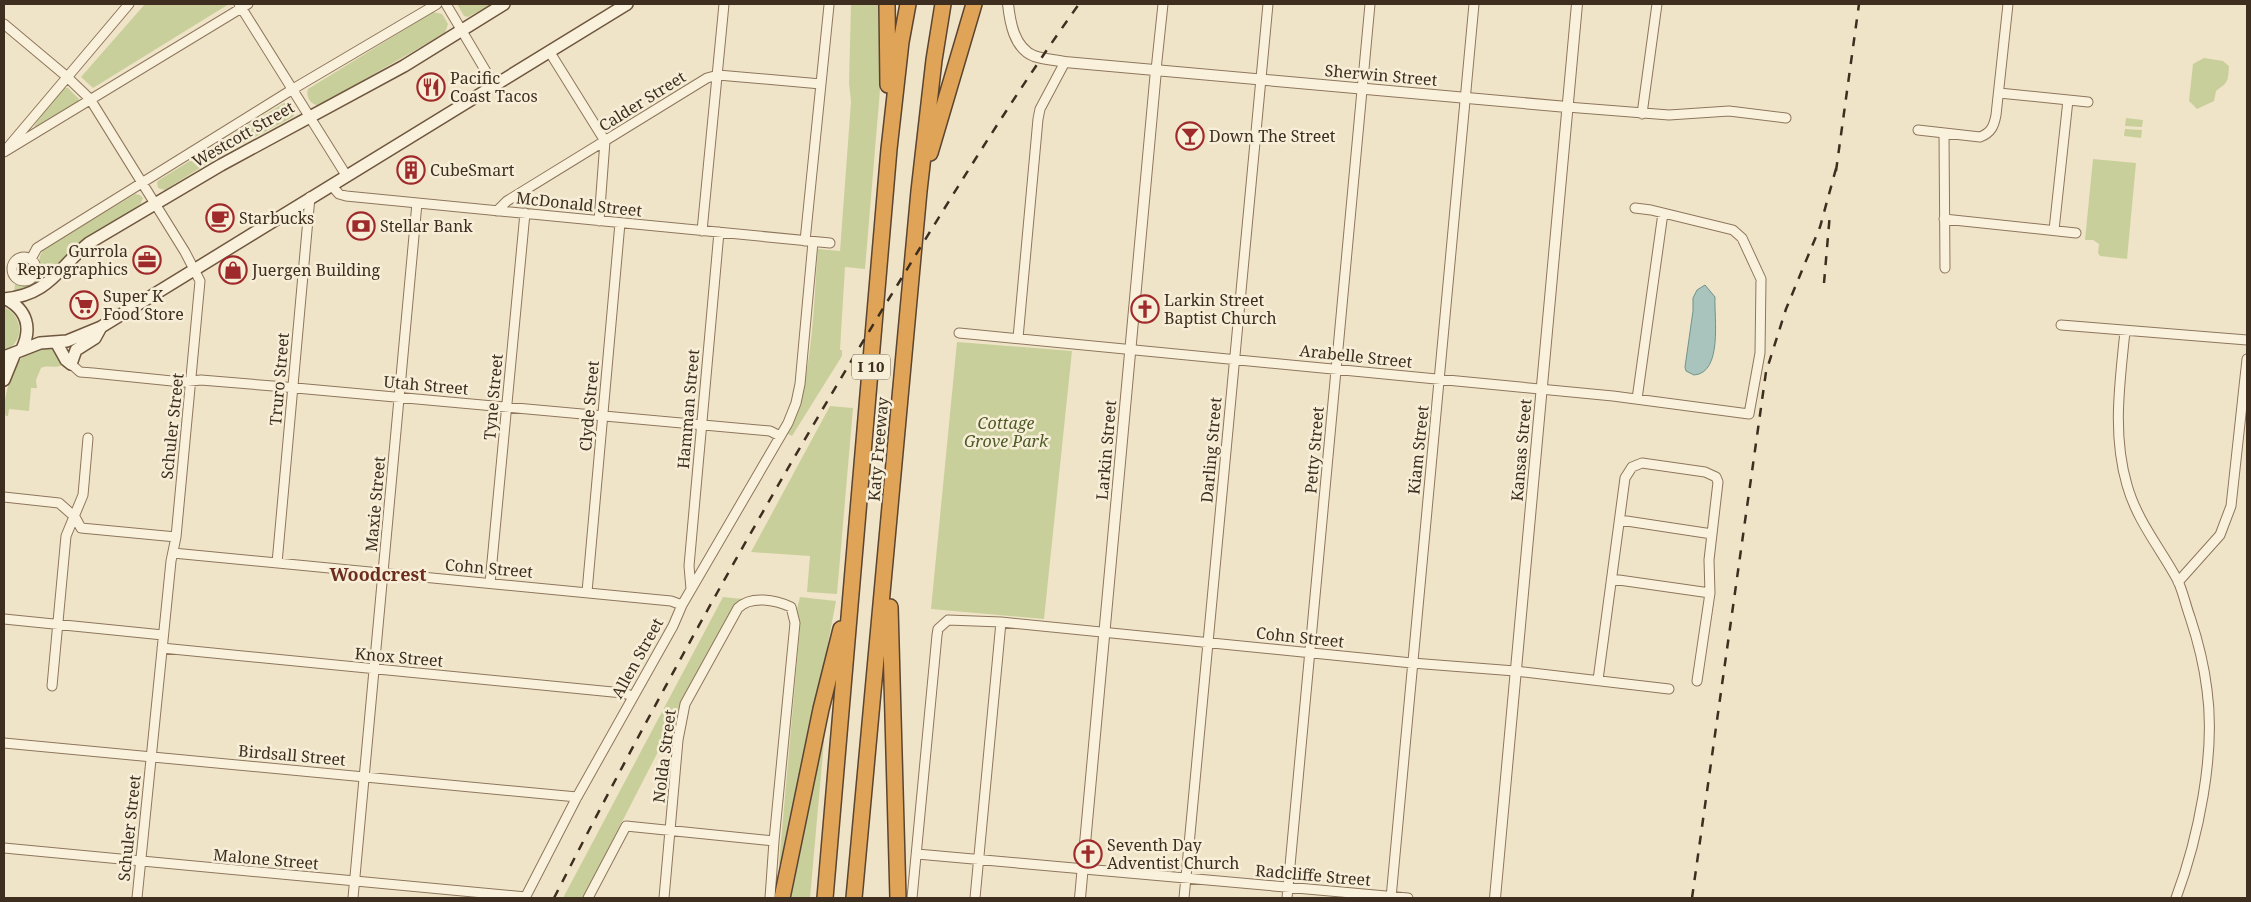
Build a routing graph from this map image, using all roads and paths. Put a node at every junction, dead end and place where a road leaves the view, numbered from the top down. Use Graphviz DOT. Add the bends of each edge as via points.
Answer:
graph roads {
  1 [pos="129,4"];
  2 [pos="437,4"];
  3 [pos="446,4"];
  4 [pos="504,4"];
  5 [pos="627,4"];
  6 [pos="724,4"];
  7 [pos="887,4"];
  8 [pos="908,4"];
  9 [pos="943,4"];
  10 [pos="974,4"];
  11 [pos="1008,4"];
  12 [pos="1163,4"];
  13 [pos="1268,4"];
  14 [pos="1370,4"];
  15 [pos="1474,4"];
  16 [pos="1577,4"];
  17 [pos="1657,4"];
  18 [pos="2008,4"];
  19 [pos="243,5"];
  20 [pos="829,5"];
  21 [pos="4,24"];
  22 [pos="460,30"];
  23 [pos="549,51"];
  24 [pos="1065,62"];
  25 [pos="1156,70"];
  26 [pos="718,75"];
  27 [pos="66,76"];
  28 [pos="1261,78"];
  29 [pos="821,84"];
  30 [pos="494,85"];
  31 [pos="1362,88"];
  32 [pos="293,89"];
  33 [pos="1999,93"];
  34 [pos="1465,98"];
  35 [pos="90,100"];
  36 [pos="2068,100"];
  37 [pos="2088,102"];
  38 [pos="1567,107"];
  39 [pos="1642,114"];
  40 [pos="309,115"];
  41 [pos="1786,118"];
  42 [pos="1918,130"];
  43 [pos="1944,133"];
  44 [pos="605,141"];
  45 [pos="889,149"];
  46 [pos="4,152"];
  47 [pos="346,175"];
  48 [pos="143,184"];
  49 [pos="331,185"];
  50 [pos="918,191"];
  51 [pos="310,197"];
  52 [pos="418,203"];
  53 [pos="155,204"];
  54 [pos="1635,208"];
  55 [pos="497,211"];
  56 [pos="1663,213"];
  57 [pos="525,214"];
  58 [pos="1944,219"];
  59 [pos="599,221"];
  60 [pos="620,223"];
  61 [pos="2054,230"];
  62 [pos="702,231"];
  63 [pos="719,232"];
  64 [pos="2076,232"];
  65 [pos="809,241"];
  66 [pos="830,243"];
  67 [pos="31,260"];
  68 [pos="193,268"];
  69 [pos="1945,268"];
  70 [pos="5,299"];
  71 [pos="2061,325"];
  72 [pos="100,327"];
  73 [pos="2125,331"];
  74 [pos="959,333"];
  75 [pos="1018,338"];
  76 [pos="2247,340"];
  77 [pos="56,342"];
  78 [pos="1131,349"];
  79 [pos="19,351"];
  80 [pos="4,358"];
  81 [pos="1234,359"];
  82 [pos="2247,359"];
  83 [pos="70,364"];
  84 [pos="1336,369"];
  85 [pos="1440,379"];
  86 [pos="4,380"];
  87 [pos="192,381"];
  88 [pos="293,387"];
  89 [pos="1541,389"];
  90 [pos="400,398"];
  91 [pos="1637,398"];
  92 [pos="507,408"];
  93 [pos="604,416"];
  94 [pos="701,425"];
  95 [pos="780,436"];
  96 [pos="88,438"];
  97 [pos="4,498"];
  98 [pos="75,517"];
  99 [pos="1620,520"];
  100 [pos="1712,534"];
  101 [pos="176,537"];
  102 [pos="888,545"];
  103 [pos="173,553"];
  104 [pos="277,563"];
  105 [pos="384,573"];
  106 [pos="1612,579"];
  107 [pos="2178,582"];
  108 [pos="490,583"];
  109 [pos="852,584"];
  110 [pos="691,589"];
  111 [pos="587,592"];
  112 [pos="1710,593"];
  113 [pos="682,605"];
  114 [pos="4,619"];
  115 [pos="1001,622"];
  116 [pos="57,624"];
  117 [pos="1105,632"];
  118 [pos="164,635"];
  119 [pos="1208,642"];
  120 [pos="162,648"];
  121 [pos="1310,653"];
  122 [pos="1412,663"];
  123 [pos="374,670"];
  124 [pos="1515,670"];
  125 [pos="1598,680"];
  126 [pos="1697,681"];
  127 [pos="52,686"];
  128 [pos="1669,689"];
  129 [pos="633,696"];
  130 [pos="4,743"];
  131 [pos="151,757"];
  132 [pos="365,777"];
  133 [pos="577,797"];
  134 [pos="671,831"];
  135 [pos="774,841"];
  136 [pos="4,848"];
  137 [pos="917,854"];
  138 [pos="979,859"];
  139 [pos="140,862"];
  140 [pos="1082,869"];
  141 [pos="1186,878"];
  142 [pos="355,883"];
  143 [pos="1288,887"];
  144 [pos="138,898"];
  145 [pos="353,898"];
  146 [pos="526,898"];
  147 [pos="588,898"];
  148 [pos="664,898"];
  149 [pos="770,898"];
  150 [pos="782,898"];
  151 [pos="826,898"];
  152 [pos="854,898"];
  153 [pos="898,898"];
  154 [pos="912,898"];
  155 [pos="976,898"];
  156 [pos="1080,898"];
  157 [pos="1184,898"];
  158 [pos="1287,898"];
  159 [pos="1391,898"];
  160 [pos="1408,898"];
  161 [pos="1495,898"];
  162 [pos="2176,898"];
  1 -- 27 [label="street"];
  2 -- 32 [label="street, Westcott Street"];
  3 -- 22 [label="street"];
  4 -- 22 [label="main road, Westcott Street"];
  5 -- 23 [label="main road"];
  6 -- 26 [label="street"];
  7 -- 45 [label="highway"];
  8 -- 45 [label="highway, Katy Freeway / I 10"];
  9 -- 50 [label="highway, Katy Freeway / I 10"];
  10 -- 50 [label="highway"];
  11 -- 24 [label="street, Sherwin Street" via="1013,30 1028,52"];
  12 -- 25 [label="street, Larkin Street"];
  13 -- 28 [label="street, Darling Street"];
  14 -- 31 [label="street, Petty Street"];
  15 -- 34 [label="street, Kiam Street"];
  16 -- 38 [label="street, Kansas Street"];
  17 -- 39 [label="street"];
  18 -- 33 [label="street"];
  19 -- 32 [label="street"];
  19 -- 35 [label="street"];
  20 -- 29 [label="street, Allen Street"];
  21 -- 27 [label="street, Schuler Street"];
  22 -- 30 [label="street"];
  22 -- 40 [label="main road, Westcott Street" via="404,66"];
  23 -- 30 [label="main road"];
  23 -- 44 [label="street"];
  24 -- 25 [label="street, Sherwin Street"];
  24 -- 75 [label="street" via="1038,119"];
  25 -- 28 [label="street, Sherwin Street"];
  25 -- 78 [label="street, Larkin Street"];
  26 -- 29 [label="street, Calder Street"];
  26 -- 44 [label="street, Calder Street" via="707,78"];
  26 -- 62 [label="street"];
  27 -- 35 [label="street, Schuler Street"];
  27 -- 46 [label="street"];
  28 -- 31 [label="street, Sherwin Street"];
  28 -- 81 [label="street, Darling Street"];
  29 -- 65 [label="street, Allen Street"];
  30 -- 47 [label="main road"];
  31 -- 34 [label="street, Sherwin Street"];
  31 -- 84 [label="street, Petty Street"];
  32 -- 40 [label="street"];
  32 -- 48 [label="street, Westcott Street"];
  33 -- 36 [label="street"];
  33 -- 43 [label="street" via="1995,123 1989,132 1980,137"];
  34 -- 38 [label="street, Sherwin Street"];
  34 -- 85 [label="street, Kiam Street"];
  35 -- 46 [label="street"];
  35 -- 48 [label="street, Schuler Street"];
  36 -- 37 [label="street"];
  36 -- 61 [label="street"];
  38 -- 39 [label="street, Sherwin Street"];
  38 -- 89 [label="street, Kansas Street"];
  39 -- 41 [label="street, Sherwin Street" via="1729,111"];
  40 -- 47 [label="street"];
  40 -- 53 [label="main road, Westcott Street"];
  42 -- 43 [label="street"];
  43 -- 58 [label="street"];
  44 -- 55 [label="street, Calder Street" via="507,201"];
  44 -- 59 [label="street"];
  45 -- 109 [label="highway, Katy Freeway / I 10"];
  47 -- 49 [label="main road"];
  48 -- 53 [label="street, Schuler Street"];
  48 -- 67 [label="street, Westcott Street" via="37,248"];
  49 -- 51 [label="main road"];
  49 -- 52 [label="street, McDonald Street" via="339,194 346,196"];
  50 -- 102 [label="highway, Katy Freeway / I 10"];
  51 -- 68 [label="main road"];
  51 -- 88 [label="street, Truro Street"];
  52 -- 55 [label="street, McDonald Street"];
  52 -- 90 [label="street, Maxie Street"];
  53 -- 68 [label="street, Schuler Street"];
  53 -- 70 [label="main road, Westcott Street" via="89,243 40,290"];
  54 -- 56 [label="street"];
  55 -- 57 [label="street, McDonald Street"];
  56 -- 91 [label="street"];
  56 -- 91 [label="street, Arabelle Street" via="1738,233 1758,270 1760,353 1749,414"];
  57 -- 59 [label="street, McDonald Street"];
  57 -- 92 [label="street, Tyne Street"];
  58 -- 61 [label="street"];
  58 -- 69 [label="street"];
  59 -- 60 [label="street, McDonald Street"];
  60 -- 62 [label="street, McDonald Street"];
  60 -- 93 [label="street, Clyde Street"];
  61 -- 64 [label="street"];
  62 -- 63 [label="street, McDonald Street"];
  63 -- 65 [label="street, McDonald Street"];
  63 -- 94 [label="street, Hamman Street"];
  65 -- 66 [label="street, McDonald Street"];
  65 -- 95 [label="street, Allen Street" via="800,384 796,403"];
  68 -- 72 [label="main road"];
  68 -- 87 [label="street, Schuler Street" via="200,281"];
  70 -- 79 [label="main road" via="20,309 26,319 27,337"];
  71 -- 73 [label="street"];
  72 -- 77 [label="main road" via="78,338"];
  72 -- 83 [label="main road" via="96,338 76,350"];
  73 -- 76 [label="street"];
  73 -- 107 [label="street" via="2118,442 2127,485 2145,529"];
  74 -- 75 [label="street, Arabelle Street"];
  75 -- 78 [label="street, Arabelle Street"];
  77 -- 79 [label="main road" via="40,343"];
  77 -- 83 [label="main road"];
  78 -- 81 [label="street, Arabelle Street"];
  78 -- 117 [label="street, Larkin Street"];
  79 -- 80 [label="main road"];
  79 -- 86 [label="main road"];
  81 -- 84 [label="street, Arabelle Street"];
  81 -- 119 [label="street, Darling Street"];
  82 -- 107 [label="street" via="2231,506 2220,535"];
  83 -- 87 [label="street, Utah Street" via="80,372"];
  84 -- 85 [label="street, Arabelle Street"];
  84 -- 121 [label="street, Petty Street"];
  85 -- 89 [label="street, Arabelle Street"];
  85 -- 122 [label="street, Kiam Street"];
  87 -- 88 [label="street, Utah Street"];
  87 -- 101 [label="street, Schuler Street"];
  88 -- 90 [label="street, Utah Street"];
  88 -- 104 [label="street, Truro Street"];
  89 -- 91 [label="street, Arabelle Street"];
  89 -- 124 [label="street, Kansas Street"];
  90 -- 92 [label="street, Utah Street"];
  90 -- 105 [label="street, Maxie Street"];
  92 -- 93 [label="street, Utah Street"];
  92 -- 108 [label="street, Tyne Street"];
  93 -- 94 [label="street, Utah Street"];
  93 -- 111 [label="street, Clyde Street"];
  94 -- 95 [label="street, Utah Street" via="770,431"];
  94 -- 110 [label="street, Hamman Street" via="689,566"];
  95 -- 110 [label="street, Allen Street"];
  96 -- 98 [label="street" via="83,495"];
  97 -- 98 [label="street" via="59,503"];
  98 -- 101 [label="street" via="81,528"];
  98 -- 116 [label="street" via="66,536"];
  99 -- 100 [label="street"];
  99 -- 100 [label="street" via="1625,478 1632,467 1642,463 1704,472 1716,477 1719,487"];
  99 -- 106 [label="street"];
  100 -- 112 [label="street"];
  101 -- 103 [label="street, Schuler Street"];
  102 -- 152 [label="highway, Katy Freeway / I 10"];
  102 -- 153 [label="highway"];
  103 -- 104 [label="street, Cohn Street"];
  103 -- 118 [label="street, Schuler Street"];
  104 -- 105 [label="street, Cohn Street"];
  105 -- 108 [label="street, Cohn Street"];
  105 -- 123 [label="street, Maxie Street"];
  106 -- 112 [label="street"];
  106 -- 125 [label="street"];
  107 -- 162 [label="street" via="2198,644 2208,692 2209,747 2194,840"];
  108 -- 111 [label="street, Cohn Street"];
  109 -- 150 [label="highway" via="821,709"];
  109 -- 151 [label="highway, Katy Freeway / I 10"];
  110 -- 113 [label="street, Allen Street"];
  111 -- 113 [label="street, Cohn Street"];
  112 -- 126 [label="street"];
  113 -- 129 [label="street, Allen Street"];
  114 -- 116 [label="street"];
  115 -- 117 [label="street, Cohn Street"];
  115 -- 137 [label="street, Cohn Street" via="955,619 944,622 938,629"];
  115 -- 138 [label="street"];
  116 -- 118 [label="street"];
  116 -- 127 [label="street"];
  117 -- 119 [label="street, Cohn Street"];
  117 -- 140 [label="street, Larkin Street"];
  118 -- 120 [label="street, Schuler Street"];
  119 -- 121 [label="street, Cohn Street"];
  119 -- 141 [label="street, Darling Street"];
  120 -- 123 [label="street, Knox Street"];
  120 -- 131 [label="street, Schuler Street"];
  121 -- 122 [label="street, Cohn Street"];
  121 -- 143 [label="street, Petty Street"];
  122 -- 124 [label="street, Cohn Street"];
  122 -- 159 [label="street, Kiam Street"];
  123 -- 129 [label="street, Knox Street"];
  123 -- 132 [label="street, Maxie Street"];
  124 -- 125 [label="street, Cohn Street"];
  124 -- 161 [label="street, Kansas Street"];
  125 -- 128 [label="street, Cohn Street"];
  129 -- 133 [label="street, Allen Street"];
  130 -- 131 [label="street, Birdsall Street"];
  131 -- 132 [label="street, Birdsall Street"];
  131 -- 139 [label="street, Schuler Street"];
  132 -- 133 [label="street, Birdsall Street"];
  132 -- 142 [label="street, Maxie Street"];
  133 -- 146 [label="street, Allen Street"];
  134 -- 135 [label="street"];
  134 -- 135 [label="street, Nolda Street" via="678,740 685,704 738,608 754,600 780,602 791,607 795,623"];
  134 -- 147 [label="street" via="626,826"];
  134 -- 148 [label="street, Nolda Street"];
  135 -- 149 [label="street"];
  136 -- 139 [label="street, Malone Street"];
  137 -- 138 [label="street, Radcliffe Street"];
  137 -- 154 [label="street"];
  138 -- 140 [label="street, Radcliffe Street"];
  138 -- 155 [label="street"];
  139 -- 142 [label="street, Malone Street"];
  139 -- 144 [label="street, Schuler Street"];
  140 -- 141 [label="street, Radcliffe Street"];
  140 -- 156 [label="street, Larkin Street"];
  141 -- 143 [label="street, Radcliffe Street"];
  141 -- 157 [label="street, Darling Street"];
  142 -- 145 [label="street, Maxie Street"];
  142 -- 146 [label="street, Malone Street"];
  143 -- 158 [label="street, Petty Street"];
  143 -- 159 [label="street, Radcliffe Street"];
  159 -- 160 [label="street, Radcliffe Street"];
}
